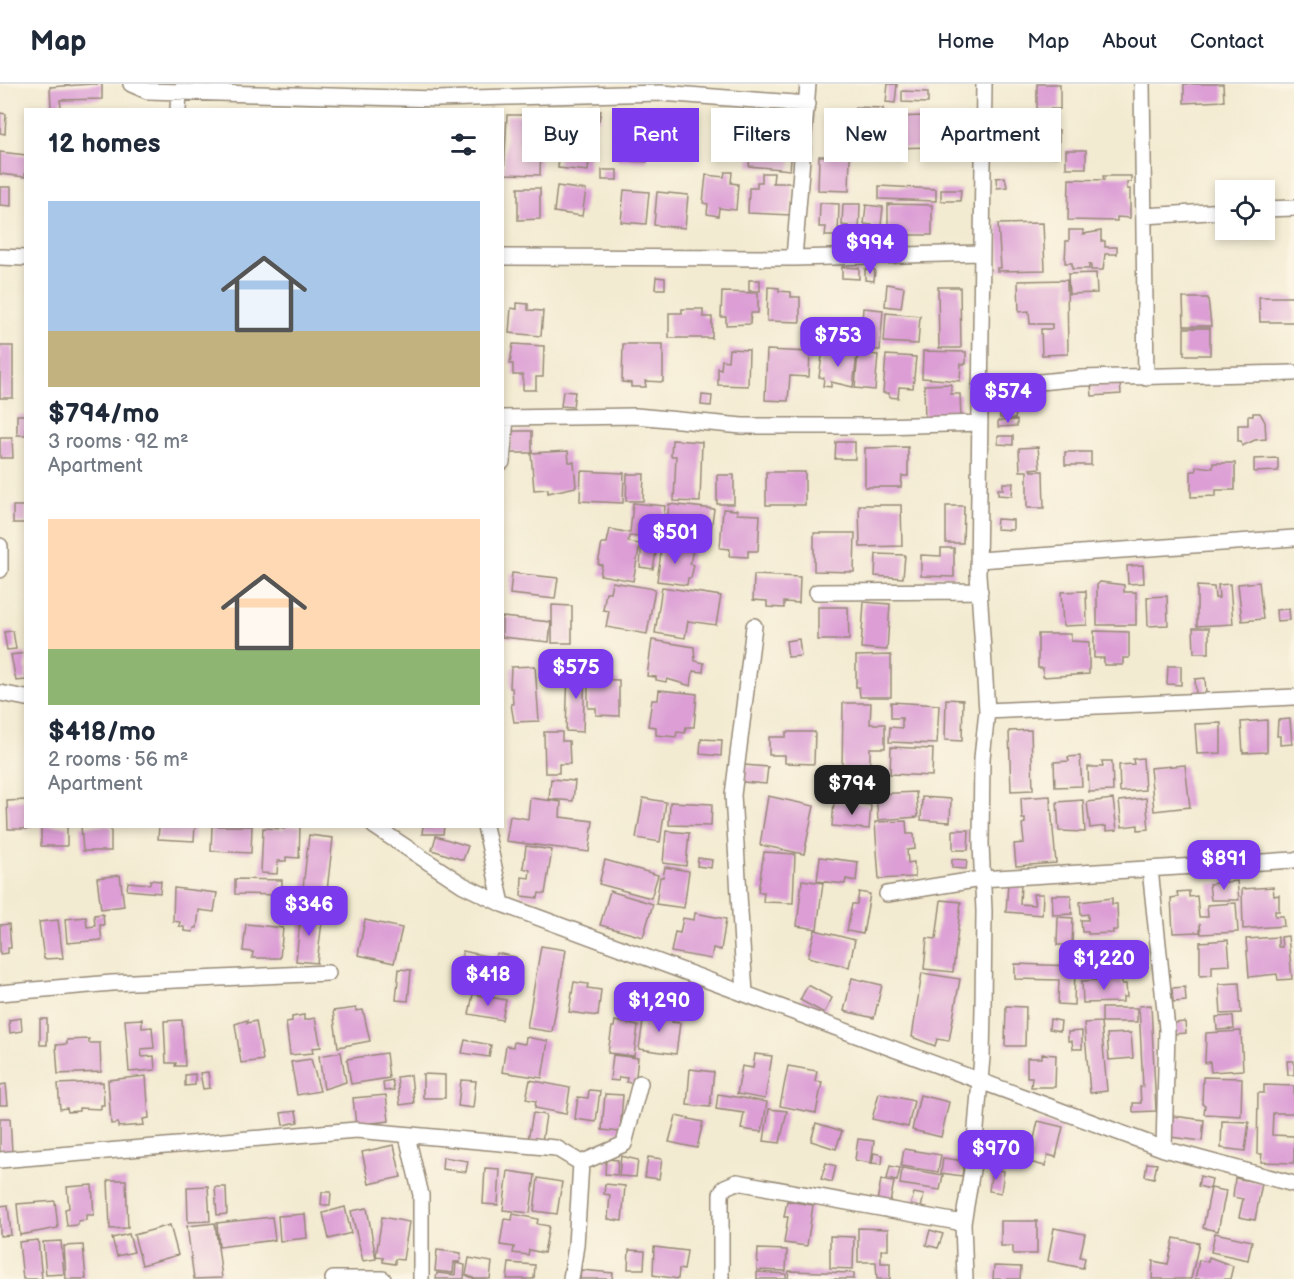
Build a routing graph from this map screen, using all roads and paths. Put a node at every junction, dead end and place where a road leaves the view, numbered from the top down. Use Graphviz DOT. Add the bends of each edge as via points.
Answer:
graph roads {
  1 [pos="132,84"];
  2 [pos="808,84"];
  3 [pos="984,84"];
  4 [pos="1142,84"];
  5 [pos="267,89"];
  6 [pos="179,91"];
  7 [pos="437,91"];
  8 [pos="808,104"];
  9 [pos="178,108"];
  10 [pos="1294,208"];
  11 [pos="1275,209"];
  12 [pos="1215,213"];
  13 [pos="1144,216"];
  14 [pos="980,253"];
  15 [pos="0,257"];
  16 [pos="504,257"];
  17 [pos="24,258"];
  18 [pos="794,258"];
  19 [pos="1294,373"];
  20 [pos="1146,378"];
  21 [pos="979,388"];
  22 [pos="504,418"];
  23 [pos="980,423"];
  24 [pos="1294,538"];
  25 [pos="0,546"];
  26 [pos="1294,549"];
  27 [pos="979,560"];
  28 [pos="0,570"];
  29 [pos="980,591"];
  30 [pos="817,592"];
  31 [pos="754,626"];
  32 [pos="0,693"];
  33 [pos="1294,697"];
  34 [pos="24,698"];
  35 [pos="987,711"];
  36 [pos="377,828"];
  37 [pos="484,828"];
  38 [pos="1294,860"];
  39 [pos="1150,869"];
  40 [pos="981,879"];
  41 [pos="887,894"];
  42 [pos="502,904"];
  43 [pos="328,974"];
  44 [pos="0,993"];
  45 [pos="745,994"];
  46 [pos="980,1082"];
  47 [pos="640,1083"];
  48 [pos="407,1136"];
  49 [pos="1164,1149"];
  50 [pos="0,1160"];
  51 [pos="581,1163"];
  52 [pos="1294,1184"];
  53 [pos="963,1223"];
  54 [pos="333,1279"];
  55 [pos="383,1279"];
  56 [pos="421,1279"];
  57 [pos="571,1279"];
  58 [pos="721,1279"];
  59 [pos="965,1279"];
  1 -- 6 [label="street" via="147,91"];
  2 -- 8 [label="street"];
  3 -- 14 [label="street"];
  4 -- 13 [label="street"];
  5 -- 6 [label="street"];
  5 -- 7 [label="street"];
  6 -- 9 [label="street"];
  7 -- 8 [label="street" via="662,93"];
  8 -- 18 [label="street"];
  10 -- 11 [label="street"];
  12 -- 13 [label="street"];
  13 -- 20 [label="street"];
  14 -- 18 [label="street"];
  14 -- 21 [label="street"];
  15 -- 17 [label="street"];
  16 -- 18 [label="street"];
  19 -- 20 [label="street"];
  20 -- 21 [label="street" via="1081,378"];
  21 -- 23 [label="street"];
  22 -- 23 [label="street" via="636,416 742,426"];
  23 -- 27 [label="street"];
  24 -- 26 [label="street"];
  24 -- 27 [label="street"];
  25 -- 28 [label="street"];
  27 -- 29 [label="street"];
  29 -- 30 [label="street"];
  29 -- 35 [label="street"];
  31 -- 45 [label="street" via="734,795"];
  32 -- 34 [label="street"];
  33 -- 35 [label="street"];
  35 -- 40 [label="street" via="982,758"];
  36 -- 42 [label="street" via="463,885"];
  37 -- 42 [label="street"];
  38 -- 39 [label="street"];
  39 -- 40 [label="street"];
  39 -- 49 [label="street" via="1167,1029"];
  40 -- 41 [label="street"];
  40 -- 46 [label="street" via="984,911"];
  42 -- 45 [label="street"];
  43 -- 44 [label="street" via="112,983"];
  45 -- 46 [label="street"];
  46 -- 49 [label="street"];
  46 -- 53 [label="street"];
  47 -- 51 [label="street" via="624,1144"];
  48 -- 50 [label="street" via="356,1130"];
  48 -- 51 [label="street" via="556,1148"];
  48 -- 56 [label="street" via="421,1196"];
  49 -- 52 [label="street"];
  51 -- 57 [label="street"];
  53 -- 58 [label="street" via="736,1182 721,1194"];
  53 -- 59 [label="street"];
  54 -- 55 [label="street"];
}
